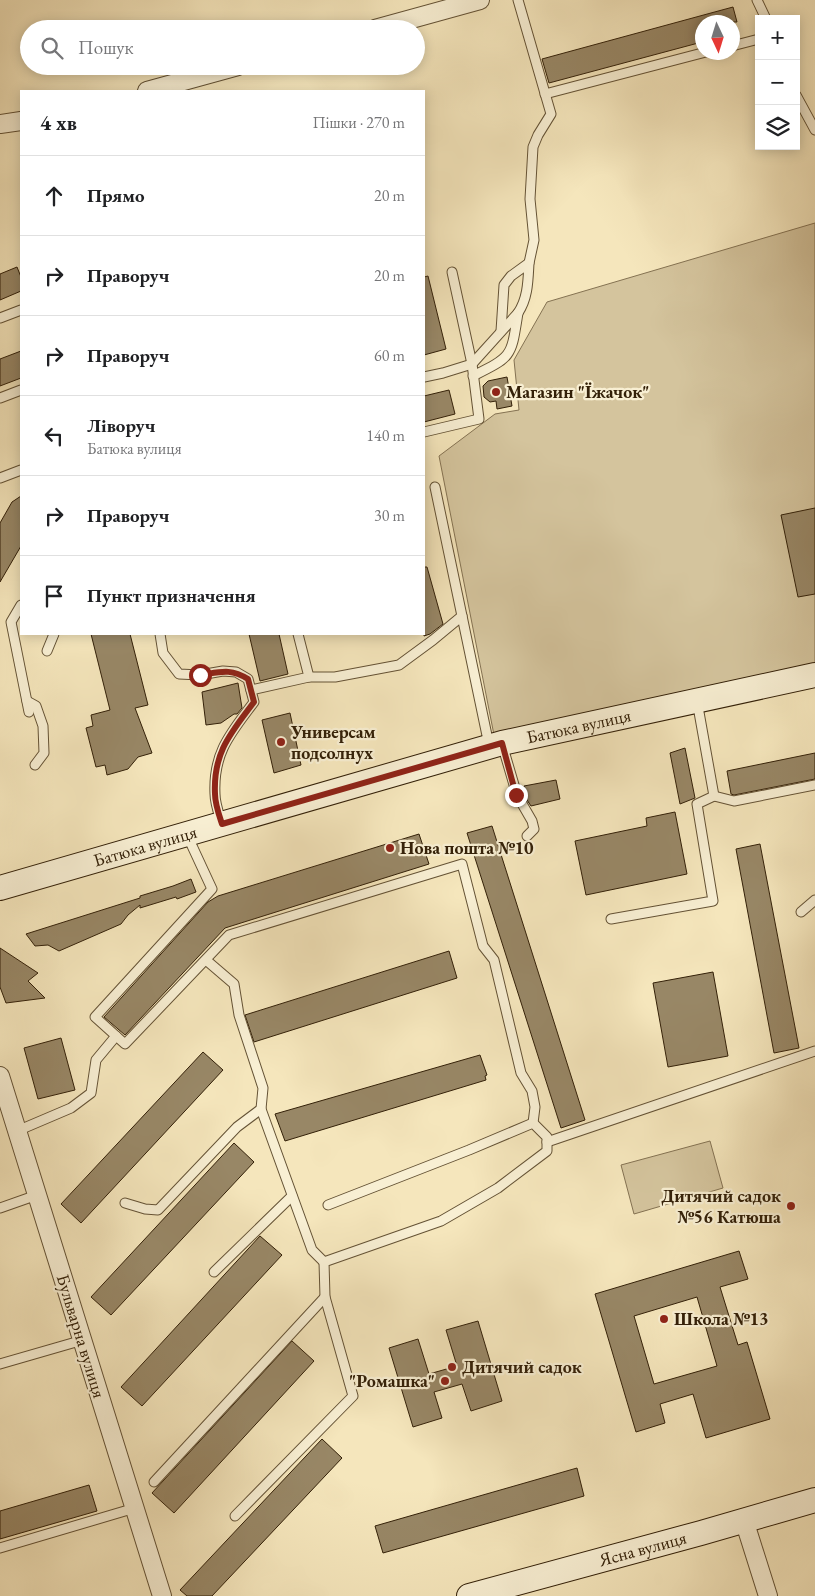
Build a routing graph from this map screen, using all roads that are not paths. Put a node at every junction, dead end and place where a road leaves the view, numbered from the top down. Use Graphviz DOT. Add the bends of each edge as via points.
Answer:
graph roads {
  1 [pos="480,0"];
  2 [pos="518,0"];
  3 [pos="757,0"];
  4 [pos="764,15"];
  5 [pos="408,20"];
  6 [pos="755,40"];
  7 [pos="740,44"];
  8 [pos="695,55"];
  9 [pos="205,75"];
  10 [pos="150,90"];
  11 [pos="545,94"];
  12 [pos="800,102"];
  13 [pos="20,121"];
  14 [pos="0,124"];
  15 [pos="815,130"];
  16 [pos="529,262"];
  17 [pos="452,272"];
  18 [pos="20,310"];
  19 [pos="518,313"];
  20 [pos="0,318"];
  21 [pos="501,332"];
  22 [pos="472,364"];
  23 [pos="473,376"];
  24 [pos="425,377"];
  25 [pos="20,390"];
  26 [pos="0,398"];
  27 [pos="425,432"];
  28 [pos="20,470"];
  29 [pos="0,478"];
  30 [pos="435,487"];
  31 [pos="20,608"];
  32 [pos="462,616"];
  33 [pos="54,635"];
  34 [pos="160,635"];
  35 [pos="298,635"];
  36 [pos="47,651"];
  37 [pos="815,676"];
  38 [pos="309,677"];
  39 [pos="251,690"];
  40 [pos="27,701"];
  41 [pos="697,701"];
  42 [pos="29,712"];
  43 [pos="496,745"];
  44 [pos="35,765"];
  45 [pos="815,785"];
  46 [pos="714,796"];
  47 [pos="222,824"];
  48 [pos="186,834"];
  49 [pos="526,836"];
  50 [pos="0,888"];
  51 [pos="815,900"];
  52 [pos="801,912"];
  53 [pos="611,919"];
  54 [pos="206,960"];
  55 [pos="116,1036"];
  56 [pos="815,1051"];
  57 [pos="0,1076"];
  58 [pos="261,1109"];
  59 [pos="532,1123"];
  60 [pos="17,1131"];
  61 [pos="547,1142"];
  62 [pos="37,1196"];
  63 [pos="292,1196"];
  64 [pos="125,1202"];
  65 [pos="328,1205"];
  66 [pos="0,1208"];
  67 [pos="324,1262"];
  68 [pos="214,1272"];
  69 [pos="325,1297"];
  70 [pos="82,1340"];
  71 [pos="0,1363"];
  72 [pos="154,1482"];
  73 [pos="815,1500"];
  74 [pos="135,1508"];
  75 [pos="235,1516"];
  76 [pos="744,1520"];
  77 [pos="0,1548"];
  78 [pos="162,1596"];
  79 [pos="469,1596"];
  80 [pos="768,1596"];
  1 -- 5 [label="street"];
  2 -- 11 [label="lane"];
  3 -- 4 [label="lane"];
  6 -- 7 [label="lane"];
  8 -- 11 [label="lane"];
  9 -- 10 [label="street"];
  11 -- 16 [label="lane" via="551,114 533,146 530,199 534,240"];
  12 -- 15 [label="lane"];
  13 -- 14 [label="street"];
  16 -- 19 [label="lane" via="524,304"];
  16 -- 21 [label="lane" via="504,285"];
  17 -- 22 [label="lane"];
  18 -- 20 [label="lane"];
  19 -- 21 [label="lane"];
  19 -- 23 [label="lane" via="510,353"];
  21 -- 22 [label="lane"];
  22 -- 23 [label="lane"];
  22 -- 24 [label="lane"];
  23 -- 27 [label="lane" via="479,419"];
  25 -- 26 [label="lane"];
  28 -- 29 [label="lane"];
  30 -- 32 [label="lane"];
  31 -- 40 [label="lane" via="11,622"];
  32 -- 38 [label="lane" via="398,665 335,677"];
  32 -- 43 [label="lane"];
  33 -- 36 [label="lane"];
  34 -- 39 [label="lane" via="163,653 179,674 236,672 248,679"];
  35 -- 38 [label="lane"];
  37 -- 41 [label="street, Батюка вулиця"];
  38 -- 39 [label="lane"];
  39 -- 47 [label="lane" via="254,702 226,740 216,764 215,795"];
  40 -- 42 [label="lane"];
  40 -- 44 [label="lane" via="36,706 43,726 44,753"];
  41 -- 43 [label="street, Батюка вулиця"];
  41 -- 46 [label="lane"];
  43 -- 47 [label="street, Батюка вулиця"];
  43 -- 49 [label="lane" via="516,795 532,821 534,829"];
  45 -- 46 [label="lane" via="734,801"];
  46 -- 53 [label="lane" via="697,804 713,901"];
  47 -- 48 [label="street, Батюка вулиця"];
  48 -- 50 [label="street, Батюка вулиця"];
  48 -- 55 [label="lane" via="212,889 95,1017"];
  51 -- 52 [label="lane"];
  54 -- 55 [label="lane" via="125,1044"];
  54 -- 58 [label="lane" via="234,984 239,1015 263,1088"];
  54 -- 59 [label="lane" via="229,935 462,864 483,946 494,960 521,1073 532,1091 535,1107"];
  55 -- 60 [label="lane" via="96,1060 91,1093 71,1108"];
  56 -- 61 [label="lane"];
  57 -- 60 [label="street, Бульварна вулиця"];
  58 -- 63 [label="lane"];
  58 -- 64 [label="lane" via="237,1126 158,1210"];
  59 -- 61 [label="lane" via="547,1137"];
  59 -- 65 [label="lane"];
  60 -- 62 [label="street, Бульварна вулиця"];
  61 -- 67 [label="lane" via="548,1151 498,1188 441,1221"];
  62 -- 66 [label="lane"];
  62 -- 70 [label="street, Бульварна вулиця"];
  63 -- 67 [label="lane" via="312,1250"];
  63 -- 68 [label="lane"];
  67 -- 69 [label="lane"];
  69 -- 72 [label="lane"];
  69 -- 75 [label="lane" via="353,1396"];
  70 -- 71 [label="lane"];
  70 -- 74 [label="street, Бульварна вулиця"];
  73 -- 76 [label="street, Ясна вулиця"];
  74 -- 77 [label="lane"];
  74 -- 78 [label="street, Бульварна вулиця"];
  76 -- 79 [label="street, Ясна вулиця"];
  76 -- 80 [label="street"];
}
